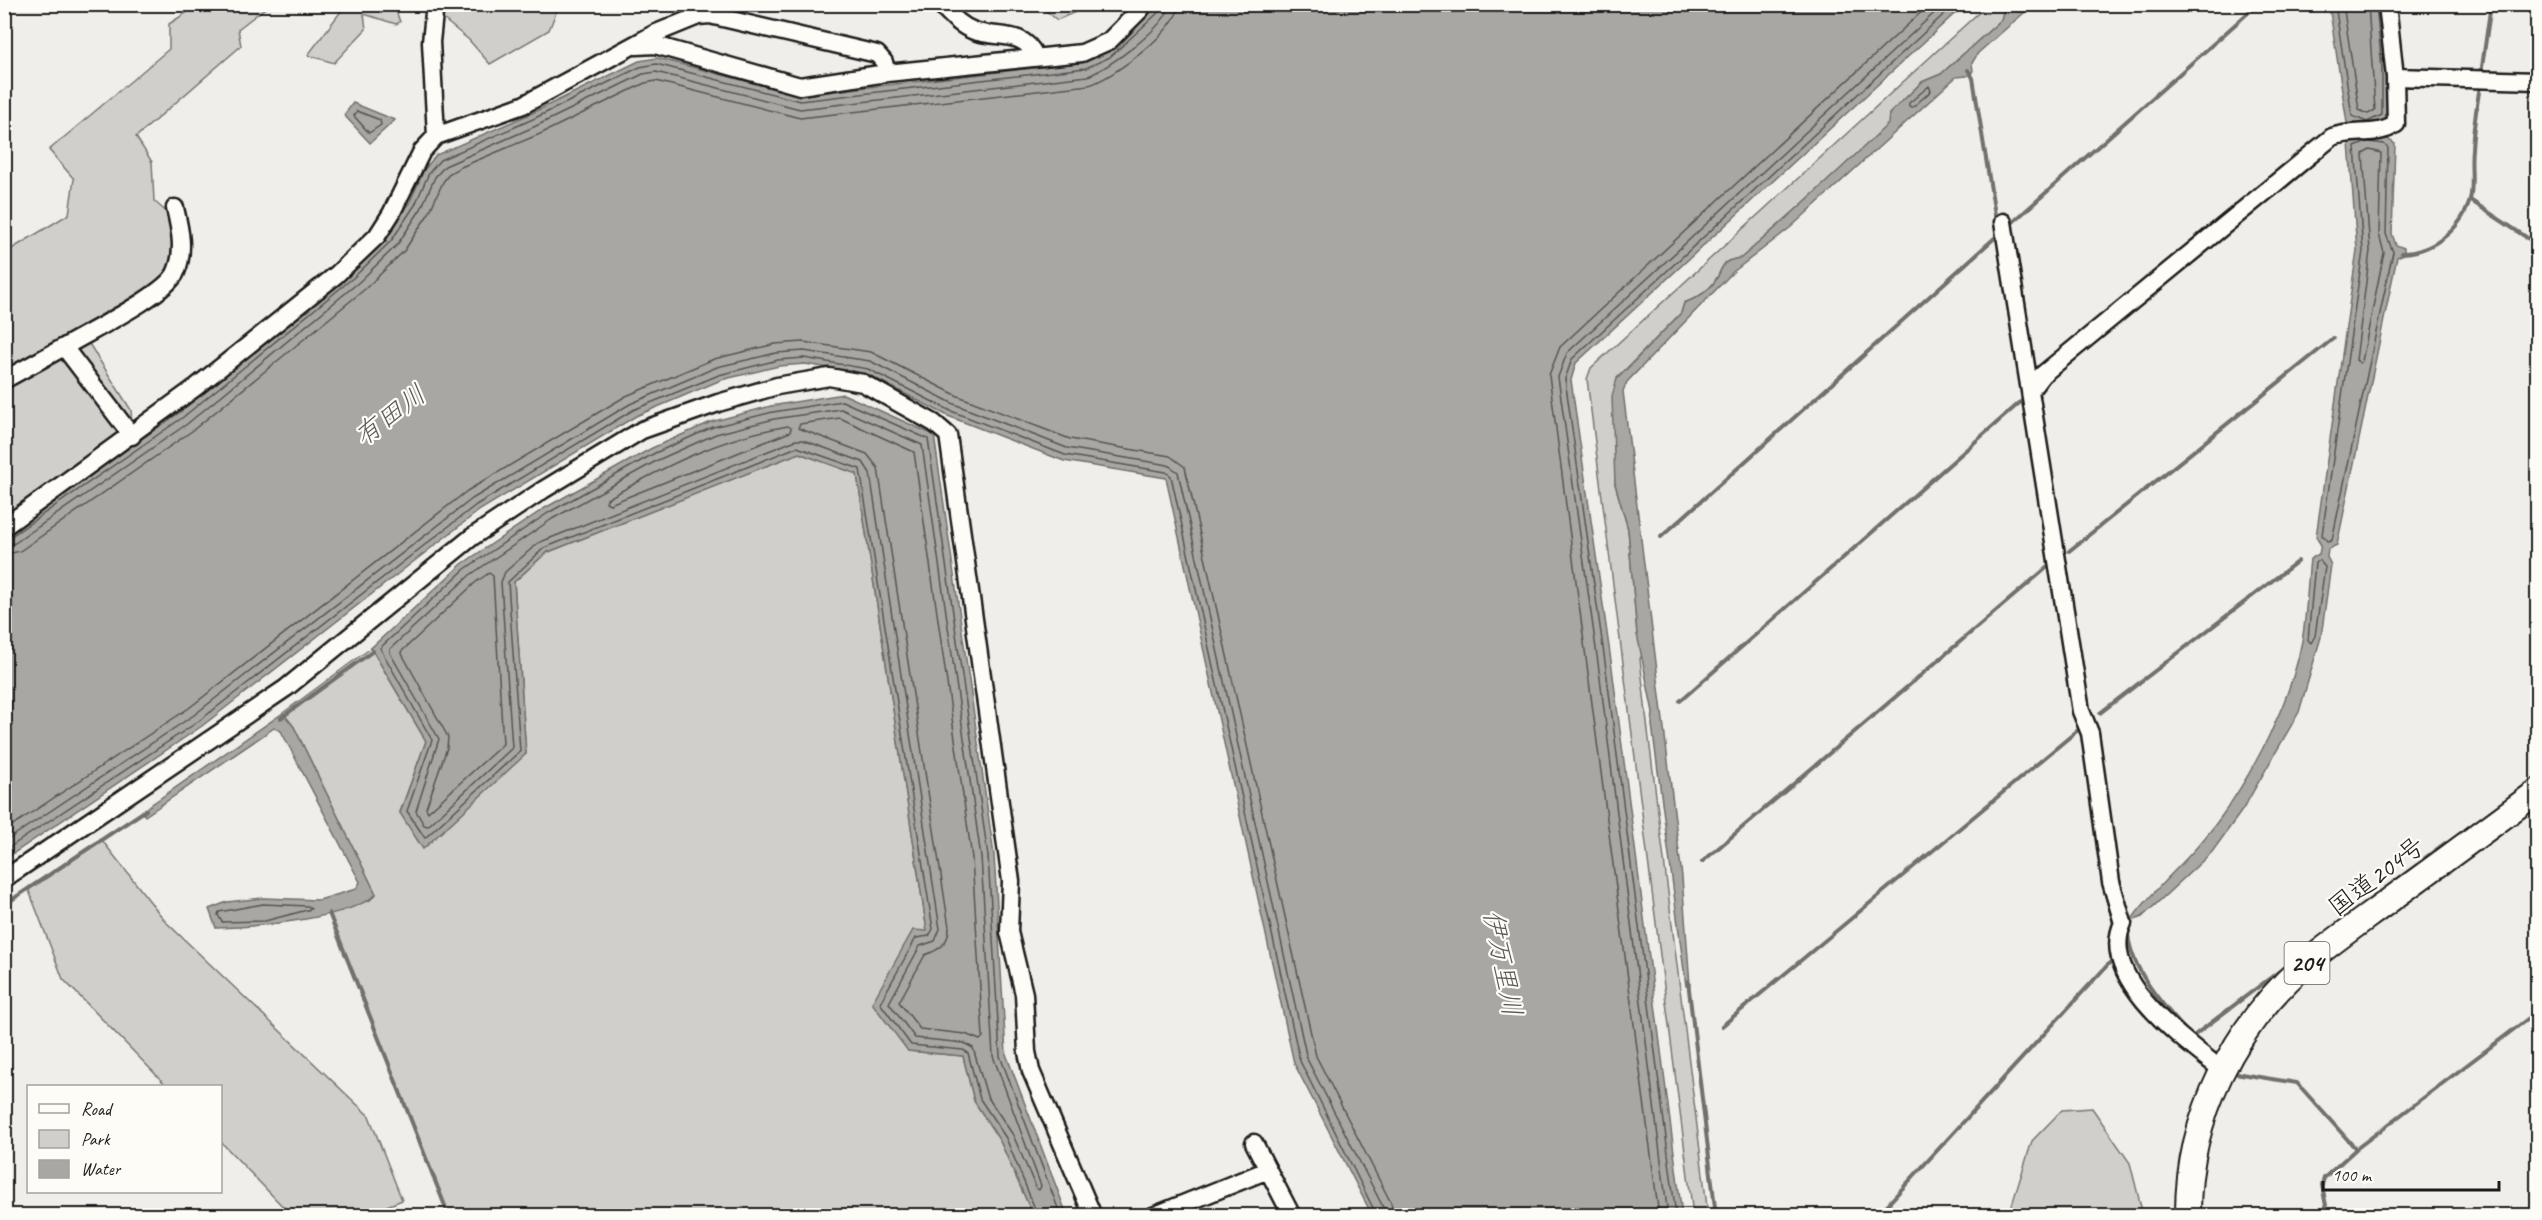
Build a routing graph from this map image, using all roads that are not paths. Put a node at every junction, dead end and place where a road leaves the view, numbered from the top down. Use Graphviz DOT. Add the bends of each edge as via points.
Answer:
graph roads {
  1 [pos="435,4"];
  2 [pos="940,4"];
  3 [pos="2387,4"];
  4 [pos="1143,6"];
  5 [pos="701,10"];
  6 [pos="636,46"];
  7 [pos="1035,56"];
  8 [pos="887,73"];
  9 [pos="2395,77"];
  10 [pos="2538,81"];
  11 [pos="436,136"];
  12 [pos="175,208"];
  13 [pos="2003,222"];
  14 [pos="64,347"];
  15 [pos="4,380"];
  16 [pos="2032,388"];
  17 [pos="132,436"];
  18 [pos="4,527"];
  19 [pos="2538,791"];
  20 [pos="4,879"];
  21 [pos="2222,1070"];
  22 [pos="1254,1143"];
  23 [pos="1268,1170"];
  24 [pos="1094,1215"];
  25 [pos="1153,1215"];
  26 [pos="1292,1215"];
  27 [pos="2188,1215"];
  1 -- 11 [label="street" via="431,42"];
  2 -- 7 [label="street" via="960,24 1024,41"];
  3 -- 9 [label="street"];
  4 -- 7 [label="street" via="1095,50"];
  5 -- 6 [label="street"];
  5 -- 8 [label="street" via="877,54"];
  6 -- 8 [label="street" via="655,45 800,86"];
  6 -- 11 [label="street" via="523,105"];
  7 -- 8 [label="street"];
  9 -- 10 [label="street"];
  9 -- 16 [label="street" via="2396,124 2388,129 2332,137 2042,375"];
  11 -- 17 [label="street" via="422,151 377,236 336,275"];
  12 -- 14 [label="street" via="182,237 176,274 139,303"];
  13 -- 16 [label="street"];
  14 -- 15 [label="street"];
  14 -- 17 [label="street"];
  16 -- 21 [label="street" via="2081,711 2090,734 2111,882 2123,923 2119,931 2123,964 2142,999 2160,1020"];
  17 -- 18 [label="street"];
  19 -- 21 [label="highway, 国道204号 / 204" via="2310,960 2266,1004"];
  20 -- 24 [label="street" via="286,688 472,537 642,430 777,386 829,377 864,383 948,435 1011,881 1009,932 1024,994 1027,1052 1035,1081"];
  21 -- 27 [label="highway, 国道204号 / 204" via="2192,1162"];
  22 -- 23 [label="street"];
  23 -- 25 [label="street"];
  23 -- 26 [label="street"];
}
